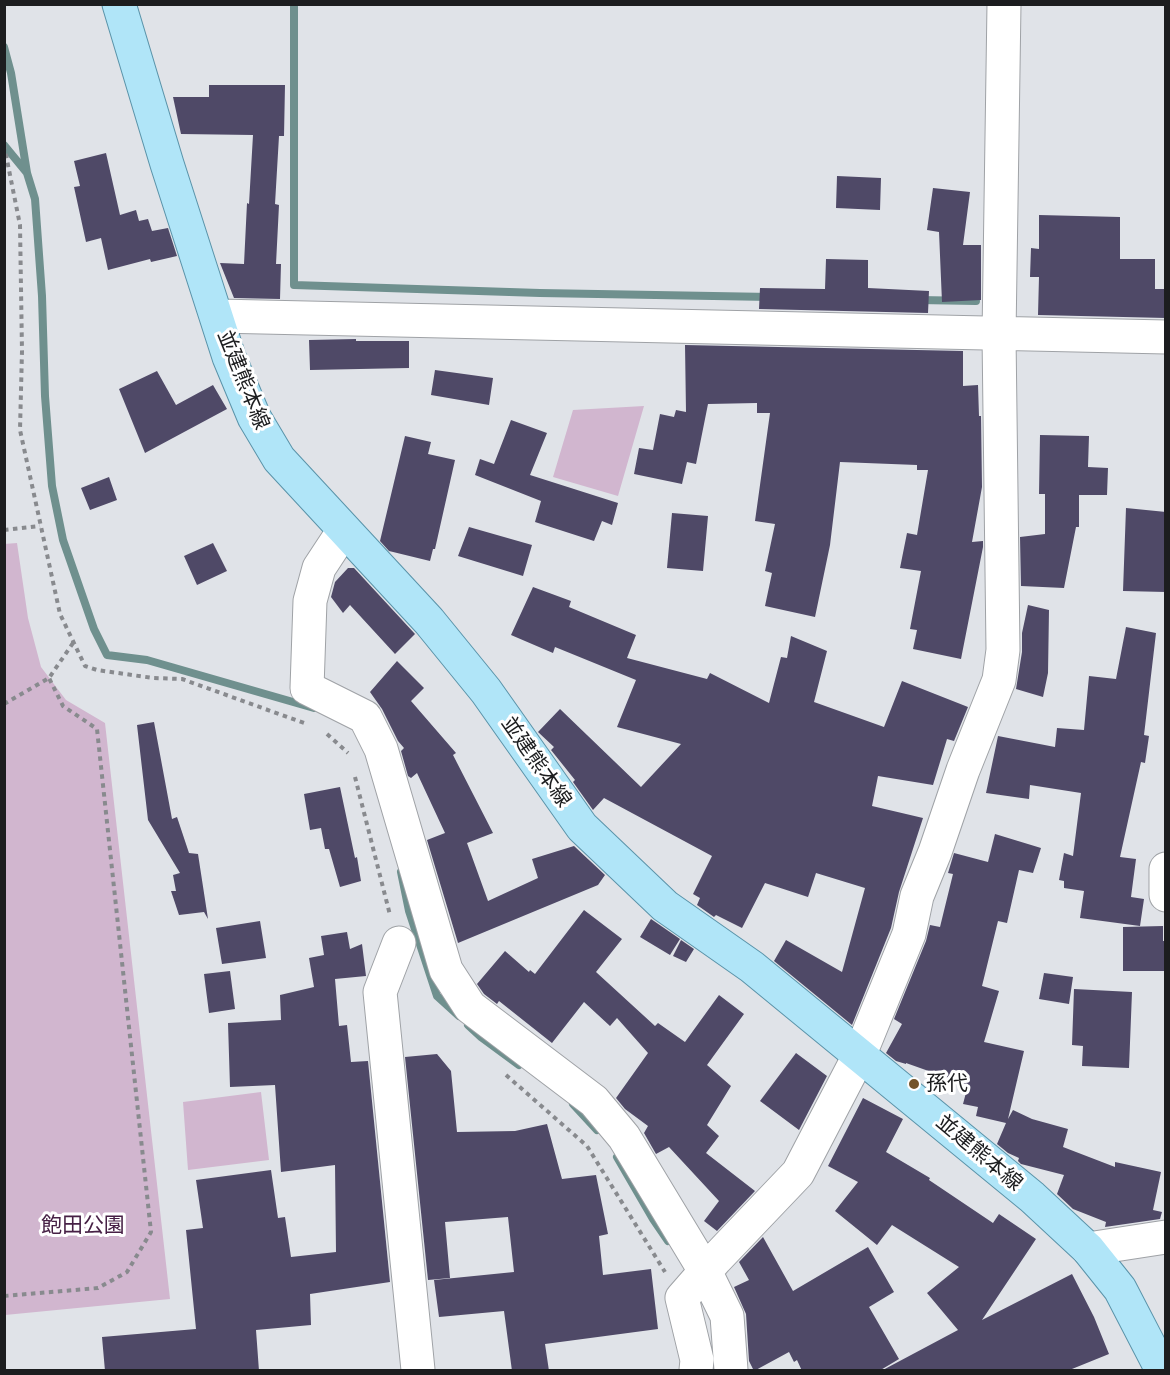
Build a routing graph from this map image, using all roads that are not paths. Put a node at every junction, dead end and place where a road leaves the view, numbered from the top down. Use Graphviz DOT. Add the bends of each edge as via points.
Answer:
graph roads {
  1 [pos="119,4"];
  2 [pos="1004,4"];
  3 [pos="217,316"];
  4 [pos="999,335"];
  5 [pos="1166,337"];
  6 [pos="344,530"];
  7 [pos="1166,869"];
  8 [pos="1166,895"];
  9 [pos="399,942"];
  10 [pos="860,1054"];
  11 [pos="1166,1237"];
  12 [pos="1088,1249"];
  13 [pos="705,1271"];
  14 [pos="693,1367"];
  15 [pos="418,1371"];
  16 [pos="730,1371"];
  17 [pos="1162,1371"];
  1 -- 3 [label="main road, 並建熊本線"];
  2 -- 4 [label="street"];
  3 -- 4 [label="street"];
  3 -- 6 [label="main road, 並建熊本線" via="254,417 279,459"];
  4 -- 5 [label="street"];
  4 -- 10 [label="street" via="1004,650 999,680 917,896 909,934"];
  6 -- 10 [label="main road, 並建熊本線" via="429,621 582,827 665,906 752,967"];
  6 -- 13 [label="street" via="319,568 309,601 307,688 366,717 381,749 447,970 470,1007 594,1101 624,1137"];
  7 -- 8 [label="street"];
  9 -- 15 [label="street" via="380,992"];
  10 -- 12 [label="main road, 並建熊本線" via="1032,1197"];
  10 -- 13 [label="street" via="798,1173"];
  11 -- 12 [label="street"];
  12 -- 17 [label="main road, 並建熊本線" via="1120,1289"];
  13 -- 14 [label="street" via="682,1298"];
  13 -- 16 [label="street" via="727,1316"];
}
